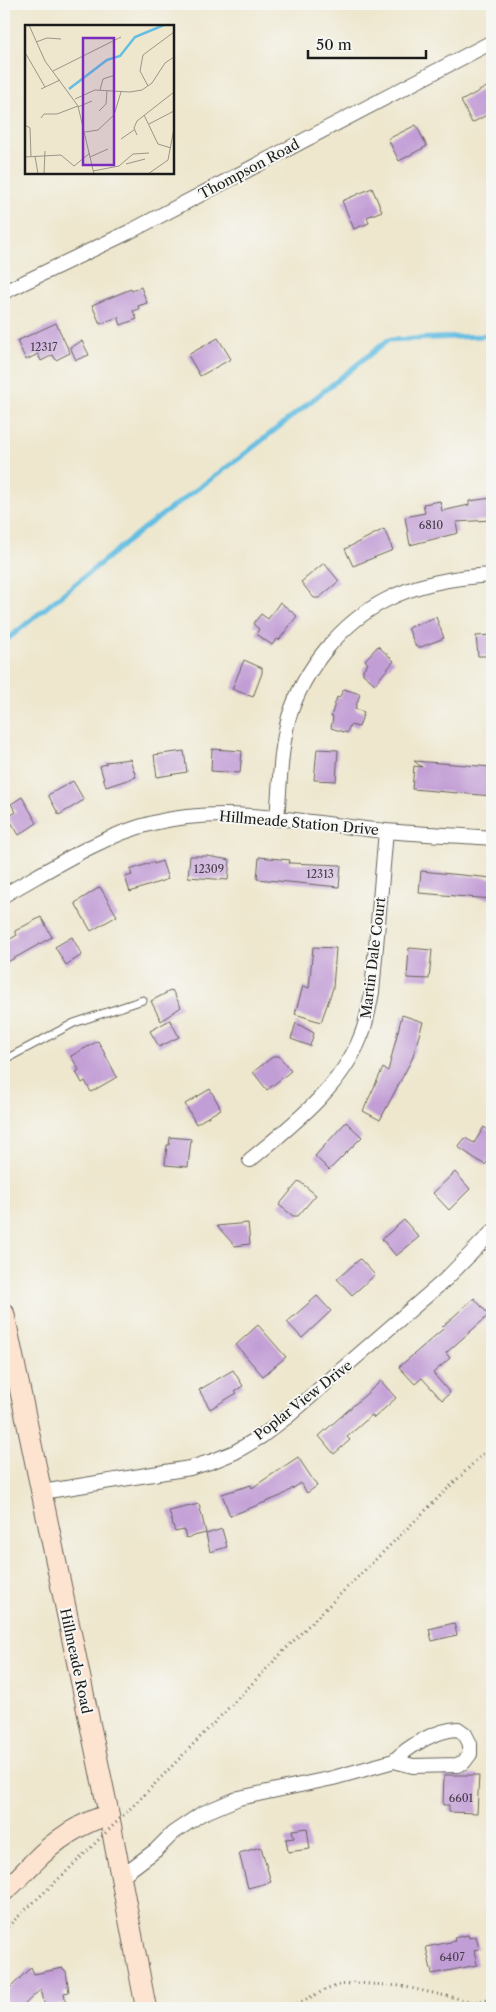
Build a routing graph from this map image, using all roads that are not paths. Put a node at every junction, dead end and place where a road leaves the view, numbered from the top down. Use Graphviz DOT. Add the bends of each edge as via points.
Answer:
graph roads {
  1 [pos="492,42"];
  2 [pos="4,292"];
  3 [pos="492,576"];
  4 [pos="276,819"];
  5 [pos="386,831"];
  6 [pos="492,838"];
  7 [pos="4,895"];
  8 [pos="143,1000"];
  9 [pos="4,1060"];
  10 [pos="250,1160"];
  11 [pos="492,1232"];
  12 [pos="4,1314"];
  13 [pos="42,1492"];
  14 [pos="394,1761"];
  15 [pos="109,1814"];
  16 [pos="120,1877"];
  17 [pos="4,1891"];
  18 [pos="146,2008"];
  1 -- 2 [label="street, Thompson Road" via="129,232"];
  3 -- 4 [label="street" via="454,579 394,596 370,609 324,652 309,673 290,714 283,746"];
  4 -- 5 [label="street, Hillmeade Station Drive"];
  4 -- 7 [label="street, Hillmeade Station Drive" via="194,816 137,827 107,839"];
  5 -- 6 [label="street, Hillmeade Station Drive"];
  5 -- 10 [label="street, Martin Dale Court" via="372,992 361,1036 337,1078 293,1123"];
  8 -- 9 [label="lane" via="74,1022"];
  11 -- 13 [label="street, Poplar View Drive" via="446,1279 358,1357 287,1417 235,1452 190,1468"];
  12 -- 13 [label="street, Hillmeade Road"];
  13 -- 15 [label="street, Hillmeade Road"];
  14 -- 14 [label="street" via="404,1750 448,1730 458,1729 470,1744 470,1754 457,1765 413,1766"];
  14 -- 16 [label="street" via="239,1798 201,1814"];
  15 -- 16 [label="street, Hillmeade Road"];
  15 -- 17 [label="street" via="74,1829"];
  16 -- 18 [label="street, Hillmeade Road"];
}
